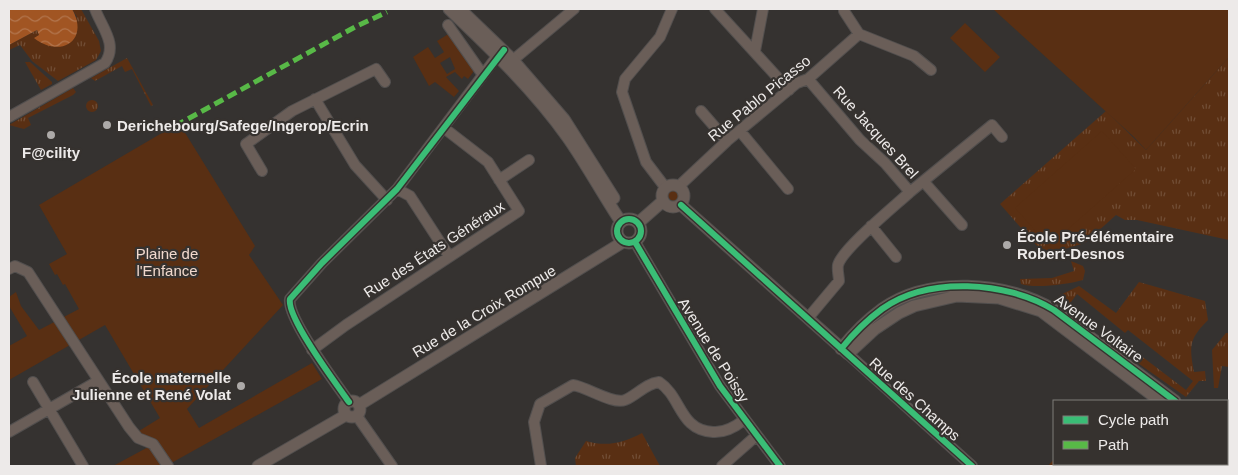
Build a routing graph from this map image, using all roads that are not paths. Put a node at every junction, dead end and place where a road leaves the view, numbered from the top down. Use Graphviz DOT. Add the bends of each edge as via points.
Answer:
graph roads {
  1 [pos="89,9"];
  2 [pos="95,9"];
  3 [pos="449,9"];
  4 [pos="460,9"];
  5 [pos="574,9"];
  6 [pos="672,9"];
  7 [pos="715,9"];
  8 [pos="762,9"];
  9 [pos="844,11"];
  10 [pos="99,20"];
  11 [pos="448,24"];
  12 [pos="859,34"];
  13 [pos="755,51"];
  14 [pos="501,53"];
  15 [pos="513,60"];
  16 [pos="931,70"];
  17 [pos="483,75"];
  18 [pos="808,79"];
  19 [pos="385,82"];
  20 [pos="789,90"];
  21 [pos="315,100"];
  22 [pos="701,112"];
  23 [pos="9,116"];
  24 [pos="444,128"];
  25 [pos="740,131"];
  26 [pos="1002,137"];
  27 [pos="727,142"];
  28 [pos="529,160"];
  29 [pos="262,170"];
  30 [pos="499,180"];
  31 [pos="924,182"];
  32 [pos="679,186"];
  33 [pos="665,187"];
  34 [pos="398,189"];
  35 [pos="788,189"];
  36 [pos="910,192"];
  37 [pos="387,200"];
  38 [pos="663,201"];
  39 [pos="682,201"];
  40 [pos="623,221"];
  41 [pos="638,223"];
  42 [pos="962,225"];
  43 [pos="870,226"];
  44 [pos="629,242"];
  45 [pos="449,256"];
  46 [pos="896,257"];
  47 [pos="9,269"];
  48 [pos="808,318"];
  49 [pos="312,350"];
  50 [pos="845,352"];
  51 [pos="98,381"];
  52 [pos="33,382"];
  53 [pos="1159,400"];
  54 [pos="1174,400"];
  55 [pos="50,409"];
  56 [pos="353,409"];
  57 [pos="744,420"];
  58 [pos="9,432"];
  59 [pos="756,436"];
  60 [pos="82,466"];
  61 [pos="168,466"];
  62 [pos="258,466"];
  63 [pos="392,466"];
  64 [pos="541,466"];
  65 [pos="722,466"];
  66 [pos="780,466"];
  67 [pos="972,466"];
  1 -- 10 [label="street"];
  2 -- 10 [label="street"];
  3 -- 14 [label="street"];
  4 -- 14 [label="street"];
  5 -- 15 [label="street"];
  6 -- 33 [label="street" via="660,37 625,79 622,92 646,162"];
  7 -- 13 [label="street"];
  8 -- 13 [label="street"];
  9 -- 12 [label="street"];
  10 -- 23 [label="street" via="111,44 111,54 105,63"];
  11 -- 17 [label="street"];
  12 -- 16 [label="street" via="914,56"];
  12 -- 18 [label="street, Rue Pablo Picasso"];
  13 -- 20 [label="street"];
  14 -- 15 [label="street"];
  14 -- 17 [label="street"];
  14 -- 40 [label="street" via="567,138"];
  15 -- 40 [label="street" via="564,119 596,166"];
  17 -- 24 [label="street"];
  18 -- 20 [label="street, Rue Pablo Picasso"];
  18 -- 36 [label="street, Rue Jacques Brel"];
  19 -- 21 [label="street" via="376,69"];
  20 -- 25 [label="street, Rue Pablo Picasso"];
  21 -- 29 [label="street" via="292,111 246,144"];
  21 -- 37 [label="street" via="355,165"];
  22 -- 27 [label="street"];
  24 -- 30 [label="street, Rue des États Généraux" via="488,162"];
  24 -- 34 [label="street"];
  25 -- 27 [label="street, Rue Pablo Picasso"];
  25 -- 35 [label="street"];
  26 -- 31 [label="street" via="992,125"];
  27 -- 32 [label="street, Rue Pablo Picasso"];
  28 -- 30 [label="street"];
  30 -- 45 [label="street, Rue des États Généraux" via="519,211"];
  31 -- 36 [label="street"];
  31 -- 42 [label="street"];
  32 -- 33 [label="street"];
  32 -- 39 [label="street"];
  33 -- 38 [label="street"];
  34 -- 37 [label="street"];
  34 -- 45 [label="street" via="410,196"];
  36 -- 43 [label="street, Rue Jacques Brel"];
  37 -- 49 [label="street" via="322,262 289,302"];
  38 -- 39 [label="street" via="669,206"];
  38 -- 41 [label="street"];
  39 -- 48 [label="street" via="697,219"];
  40 -- 41 [label="street"];
  40 -- 44 [label="street" via="617,234"];
  41 -- 44 [label="street" via="642,231 638,239"];
  43 -- 46 [label="street"];
  43 -- 48 [label="street, Rue Jacques Brel" via="838,265 839,281"];
  44 -- 56 [label="street, Rue de la Croix Rompue"];
  44 -- 57 [label="street, Avenue de Poissy"];
  45 -- 49 [label="street, Rue des États Généraux"];
  47 -- 51 [label="street" via="15,266 28,272"];
  48 -- 50 [label="street"];
  49 -- 56 [label="street"];
  50 -- 53 [label="street, Avenue Voltaire" via="914,306 957,296 999,298 1041,311"];
  50 -- 54 [label="street, Avenue Voltaire" via="853,335 883,308 913,295 956,285 998,290 1034,300 1054,310"];
  50 -- 67 [label="street, Rue des Champs"];
  51 -- 55 [label="street"];
  51 -- 61 [label="street" via="138,438 153,444"];
  52 -- 55 [label="street"];
  55 -- 58 [label="street"];
  55 -- 60 [label="street"];
  56 -- 62 [label="street, Rue de la Croix Rompue"];
  56 -- 63 [label="street"];
  57 -- 59 [label="street, Avenue de Poissy"];
  57 -- 64 [label="street" via="736,427 721,432 701,431 690,425 666,386 659,382 650,383 624,401 615,402 573,384 540,404 534,422"];
  59 -- 65 [label="street"];
  59 -- 66 [label="street, Avenue de Poissy"];
}
